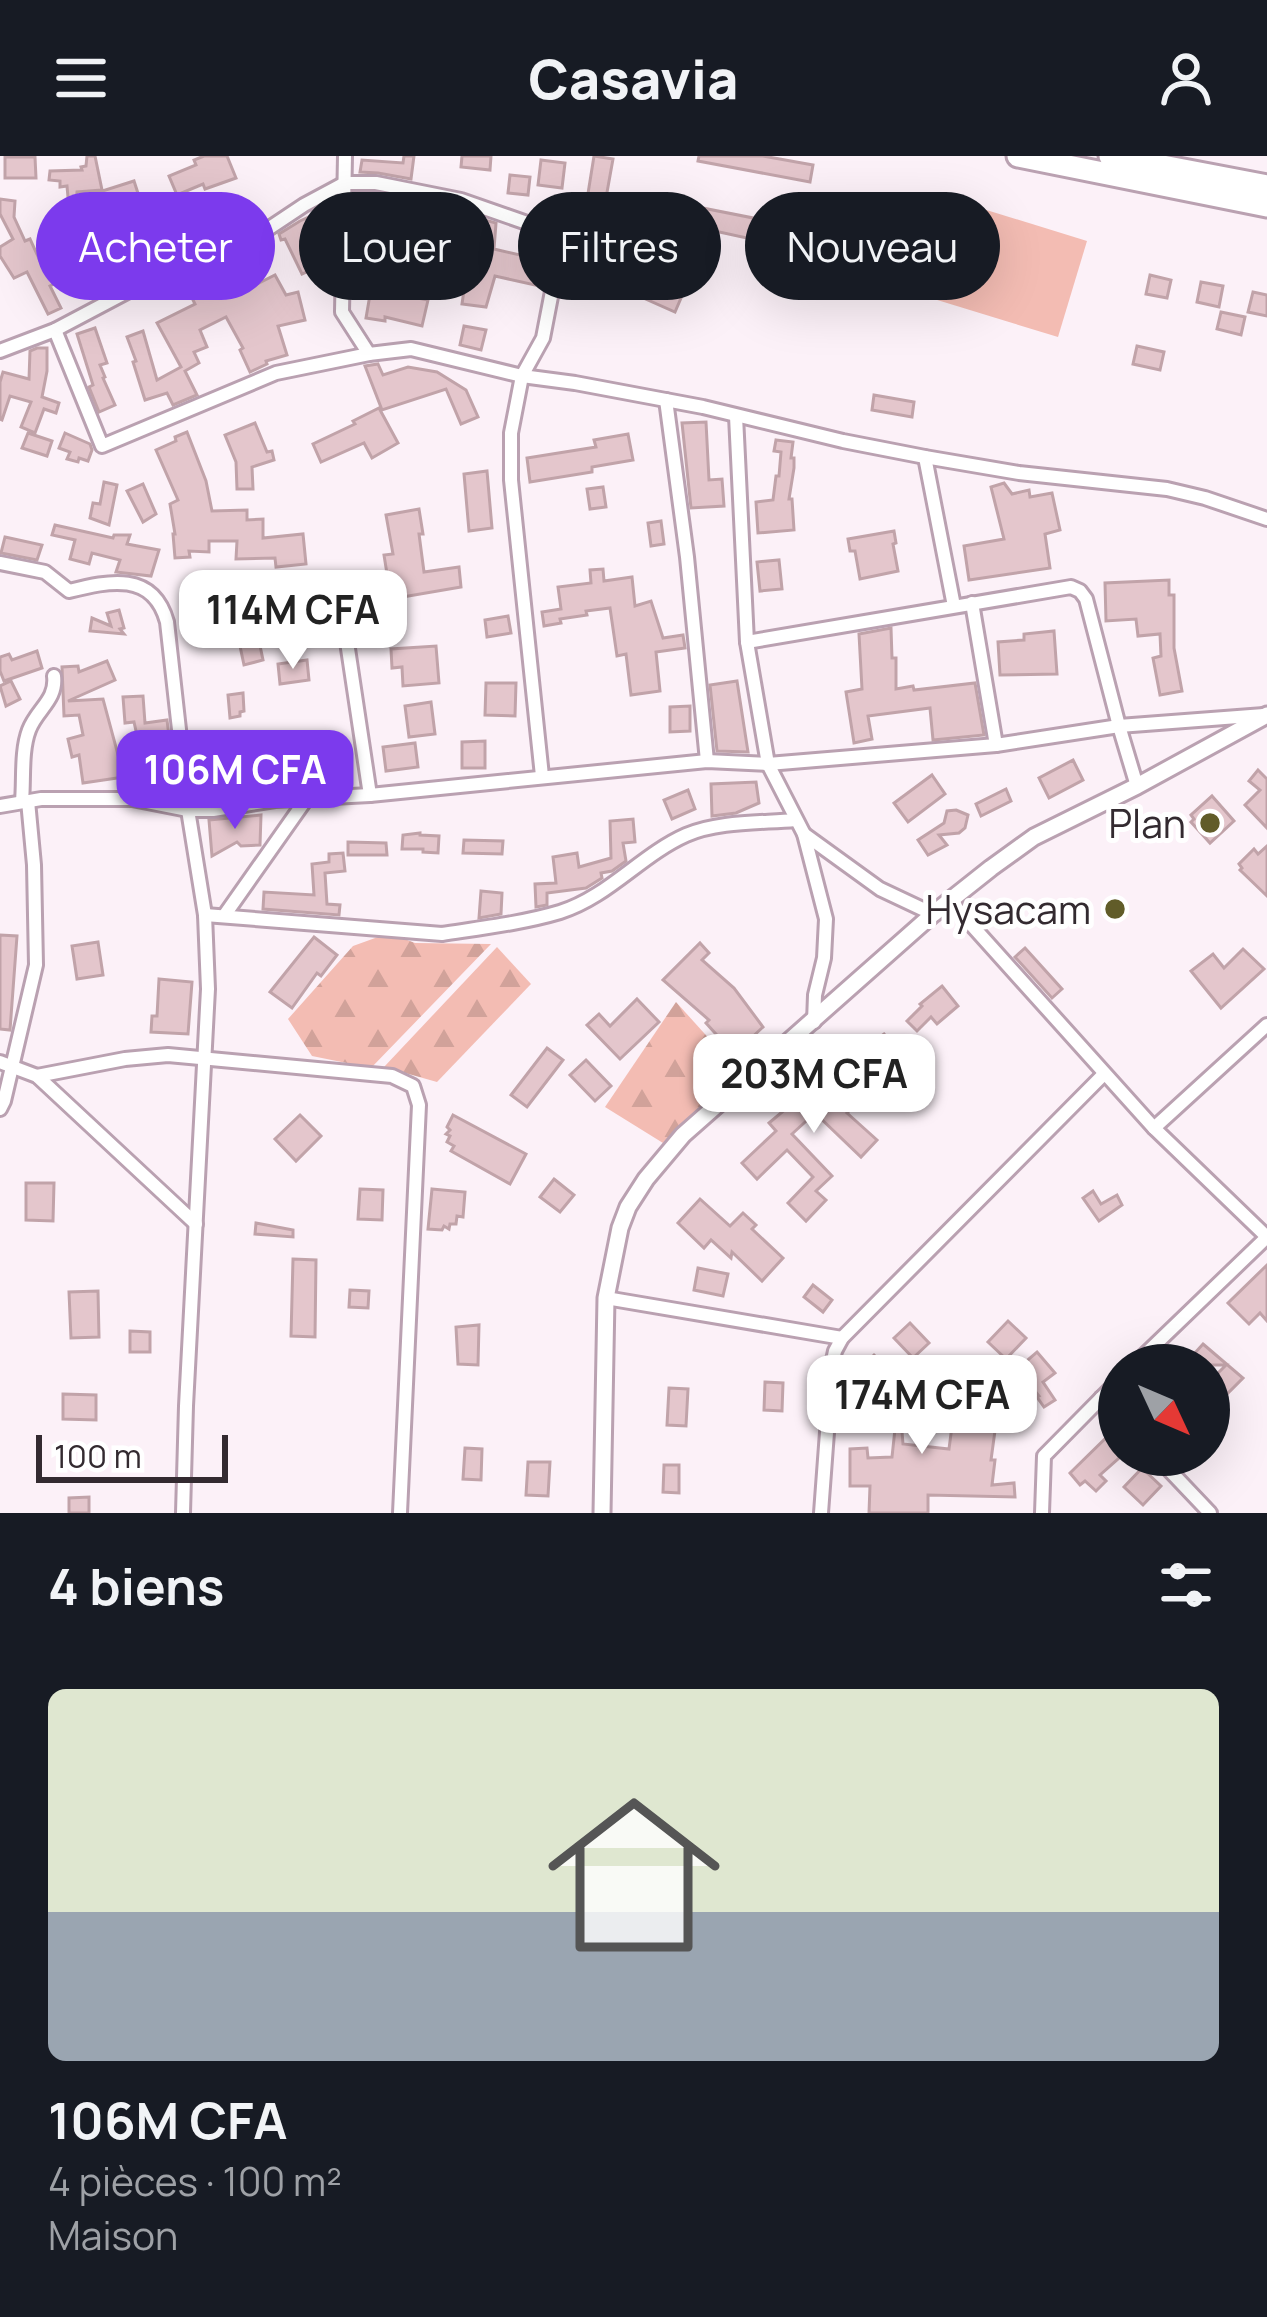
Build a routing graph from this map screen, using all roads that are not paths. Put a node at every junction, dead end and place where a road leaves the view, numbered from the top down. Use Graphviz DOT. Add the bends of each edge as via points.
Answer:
graph roads {
  1 [pos="345,156"];
  2 [pos="1018,156"];
  3 [pos="1110,156"];
  4 [pos="345,183"];
  5 [pos="1267,186"];
  6 [pos="1267,206"];
  7 [pos="55,330"];
  8 [pos="0,351"];
  9 [pos="369,354"];
  10 [pos="522,376"];
  11 [pos="666,400"];
  12 [pos="736,416"];
  13 [pos="925,457"];
  14 [pos="1267,519"];
  15 [pos="0,562"];
  16 [pos="338,582"];
  17 [pos="971,603"];
  18 [pos="954,606"];
  19 [pos="747,642"];
  20 [pos="54,676"];
  21 [pos="1267,715"];
  22 [pos="1119,726"];
  23 [pos="996,745"];
  24 [pos="707,761"];
  25 [pos="769,764"];
  26 [pos="542,776"];
  27 [pos="1138,786"];
  28 [pos="370,795"];
  29 [pos="307,798"];
  30 [pos="25,801"];
  31 [pos="0,806"];
  32 [pos="188,810"];
  33 [pos="795,820"];
  34 [pos="804,834"];
  35 [pos="950,901"];
  36 [pos="933,914"];
  37 [pos="206,915"];
  38 [pos="224,916"];
  39 [pos="814,1023"];
  40 [pos="1267,1024"];
  41 [pos="204,1057"];
  42 [pos="6,1065"];
  43 [pos="1104,1074"];
  44 [pos="37,1076"];
  45 [pos="0,1108"];
  46 [pos="1154,1128"];
  47 [pos="196,1224"];
  48 [pos="606,1298"];
  49 [pos="842,1338"];
  50 [pos="1156,1344"];
  51 [pos="1098,1399"];
  52 [pos="1175,1476"];
  53 [pos="183,1513"];
  54 [pos="400,1513"];
  55 [pos="602,1513"];
  56 [pos="821,1513"];
  57 [pos="1042,1513"];
  58 [pos="1210,1513"];
  1 -- 4 [label="street"];
  2 -- 6 [label="main road"];
  3 -- 5 [label="main road"];
  4 -- 7 [label="street" via="259,235 160,274"];
  4 -- 9 [label="street" via="342,312"];
  4 -- 10 [label="street" via="460,200 553,235 560,250 543,338"];
  7 -- 8 [label="street"];
  7 -- 9 [label="street" via="102,446 277,373"];
  9 -- 10 [label="street" via="411,349"];
  10 -- 11 [label="street"];
  10 -- 26 [label="street" via="511,480"];
  11 -- 12 [label="street"];
  11 -- 24 [label="street"];
  12 -- 13 [label="street"];
  12 -- 19 [label="street"];
  13 -- 14 [label="street" via="1167,489"];
  13 -- 18 [label="street"];
  15 -- 32 [label="street" via="45,572 69,591 128,584 163,605"];
  16 -- 28 [label="street"];
  17 -- 18 [label="street"];
  17 -- 22 [label="street" via="1081,590"];
  17 -- 23 [label="street"];
  18 -- 19 [label="street"];
  19 -- 25 [label="street"];
  20 -- 30 [label="street" via="53,695 27,736"];
  21 -- 22 [label="street"];
  21 -- 27 [label="street"];
  22 -- 23 [label="street"];
  22 -- 27 [label="street"];
  23 -- 25 [label="street"];
  24 -- 25 [label="street"];
  24 -- 26 [label="street"];
  25 -- 33 [label="street"];
  26 -- 28 [label="street"];
  27 -- 35 [label="street" via="1034,837"];
  28 -- 29 [label="street"];
  29 -- 32 [label="street"];
  29 -- 38 [label="street"];
  30 -- 31 [label="street"];
  30 -- 32 [label="street" via="132,799"];
  30 -- 42 [label="street" via="36,965"];
  32 -- 37 [label="street"];
  33 -- 34 [label="street"];
  33 -- 38 [label="street" via="690,833 562,912 480,928 442,934"];
  34 -- 36 [label="street" via="880,889"];
  34 -- 39 [label="street" via="826,919"];
  35 -- 36 [label="street"];
  35 -- 43 [label="street"];
  36 -- 39 [label="street"];
  37 -- 38 [label="street"];
  37 -- 41 [label="street"];
  39 -- 48 [label="street" via="683,1136 646,1179 620,1228"];
  40 -- 46 [label="street"];
  41 -- 44 [label="street" via="125,1059"];
  41 -- 47 [label="street"];
  41 -- 54 [label="street" via="392,1076 413,1086 419,1105"];
  42 -- 44 [label="street"];
  42 -- 45 [label="street"];
  43 -- 46 [label="street"];
  43 -- 49 [label="street"];
  44 -- 47 [label="street"];
  46 -- 50 [label="street" via="1267,1237"];
  47 -- 53 [label="street"];
  48 -- 49 [label="street"];
  48 -- 55 [label="street"];
  49 -- 56 [label="street" via="832,1365"];
  51 -- 57 [label="street" via="1045,1456"];
  52 -- 58 [label="street"];
}
